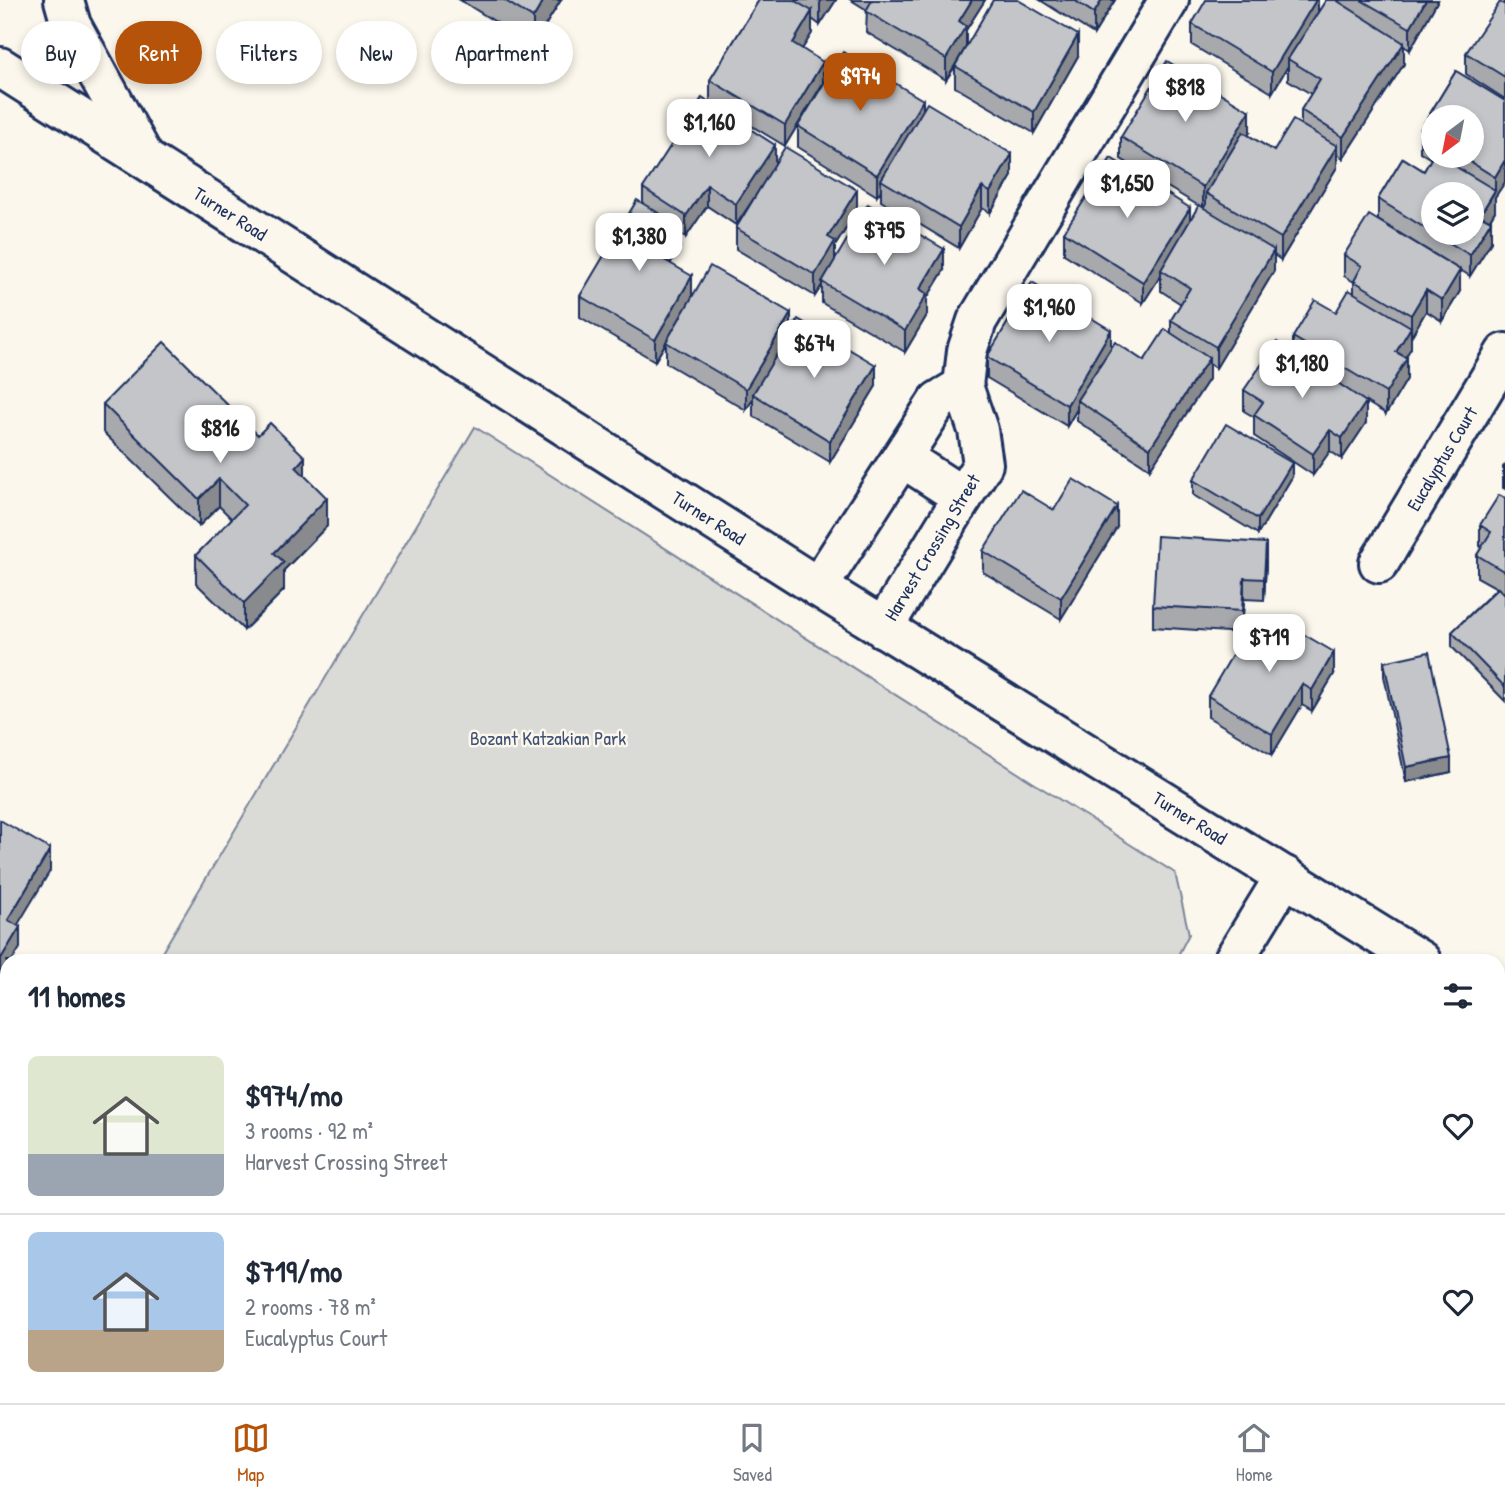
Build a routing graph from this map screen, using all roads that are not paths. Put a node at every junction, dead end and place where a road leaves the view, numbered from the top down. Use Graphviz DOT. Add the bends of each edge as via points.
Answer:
graph roads {
  1 [pos="64,0"];
  2 [pos="1169,0"];
  3 [pos="0,67"];
  4 [pos="145,159"];
  5 [pos="1505,352"];
  6 [pos="963,386"];
  7 [pos="903,458"];
  8 [pos="963,497"];
  9 [pos="1379,564"];
  10 [pos="818,587"];
  11 [pos="884,628"];
  12 [pos="1285,876"];
  13 [pos="1237,954"];
  14 [pos="1410,954"];
  1 -- 4 [label="main road" via="71,25"];
  2 -- 6 [label="main road, Harvest Crossing Street" via="977,321"];
  3 -- 4 [label="main road, Turner Road"];
  4 -- 10 [label="main road, Turner Road"];
  5 -- 9 [label="main road, Eucalyptus Court"];
  6 -- 7 [label="main road" via="938,401"];
  6 -- 8 [label="main road, Harvest Crossing Street" via="978,430 983,464"];
  7 -- 8 [label="main road"];
  7 -- 10 [label="main road"];
  8 -- 11 [label="main road, Harvest Crossing Street"];
  10 -- 11 [label="main road, Turner Road"];
  11 -- 12 [label="main road, Turner Road"];
  12 -- 13 [label="main road"];
  12 -- 14 [label="main road, Turner Road"];
}
